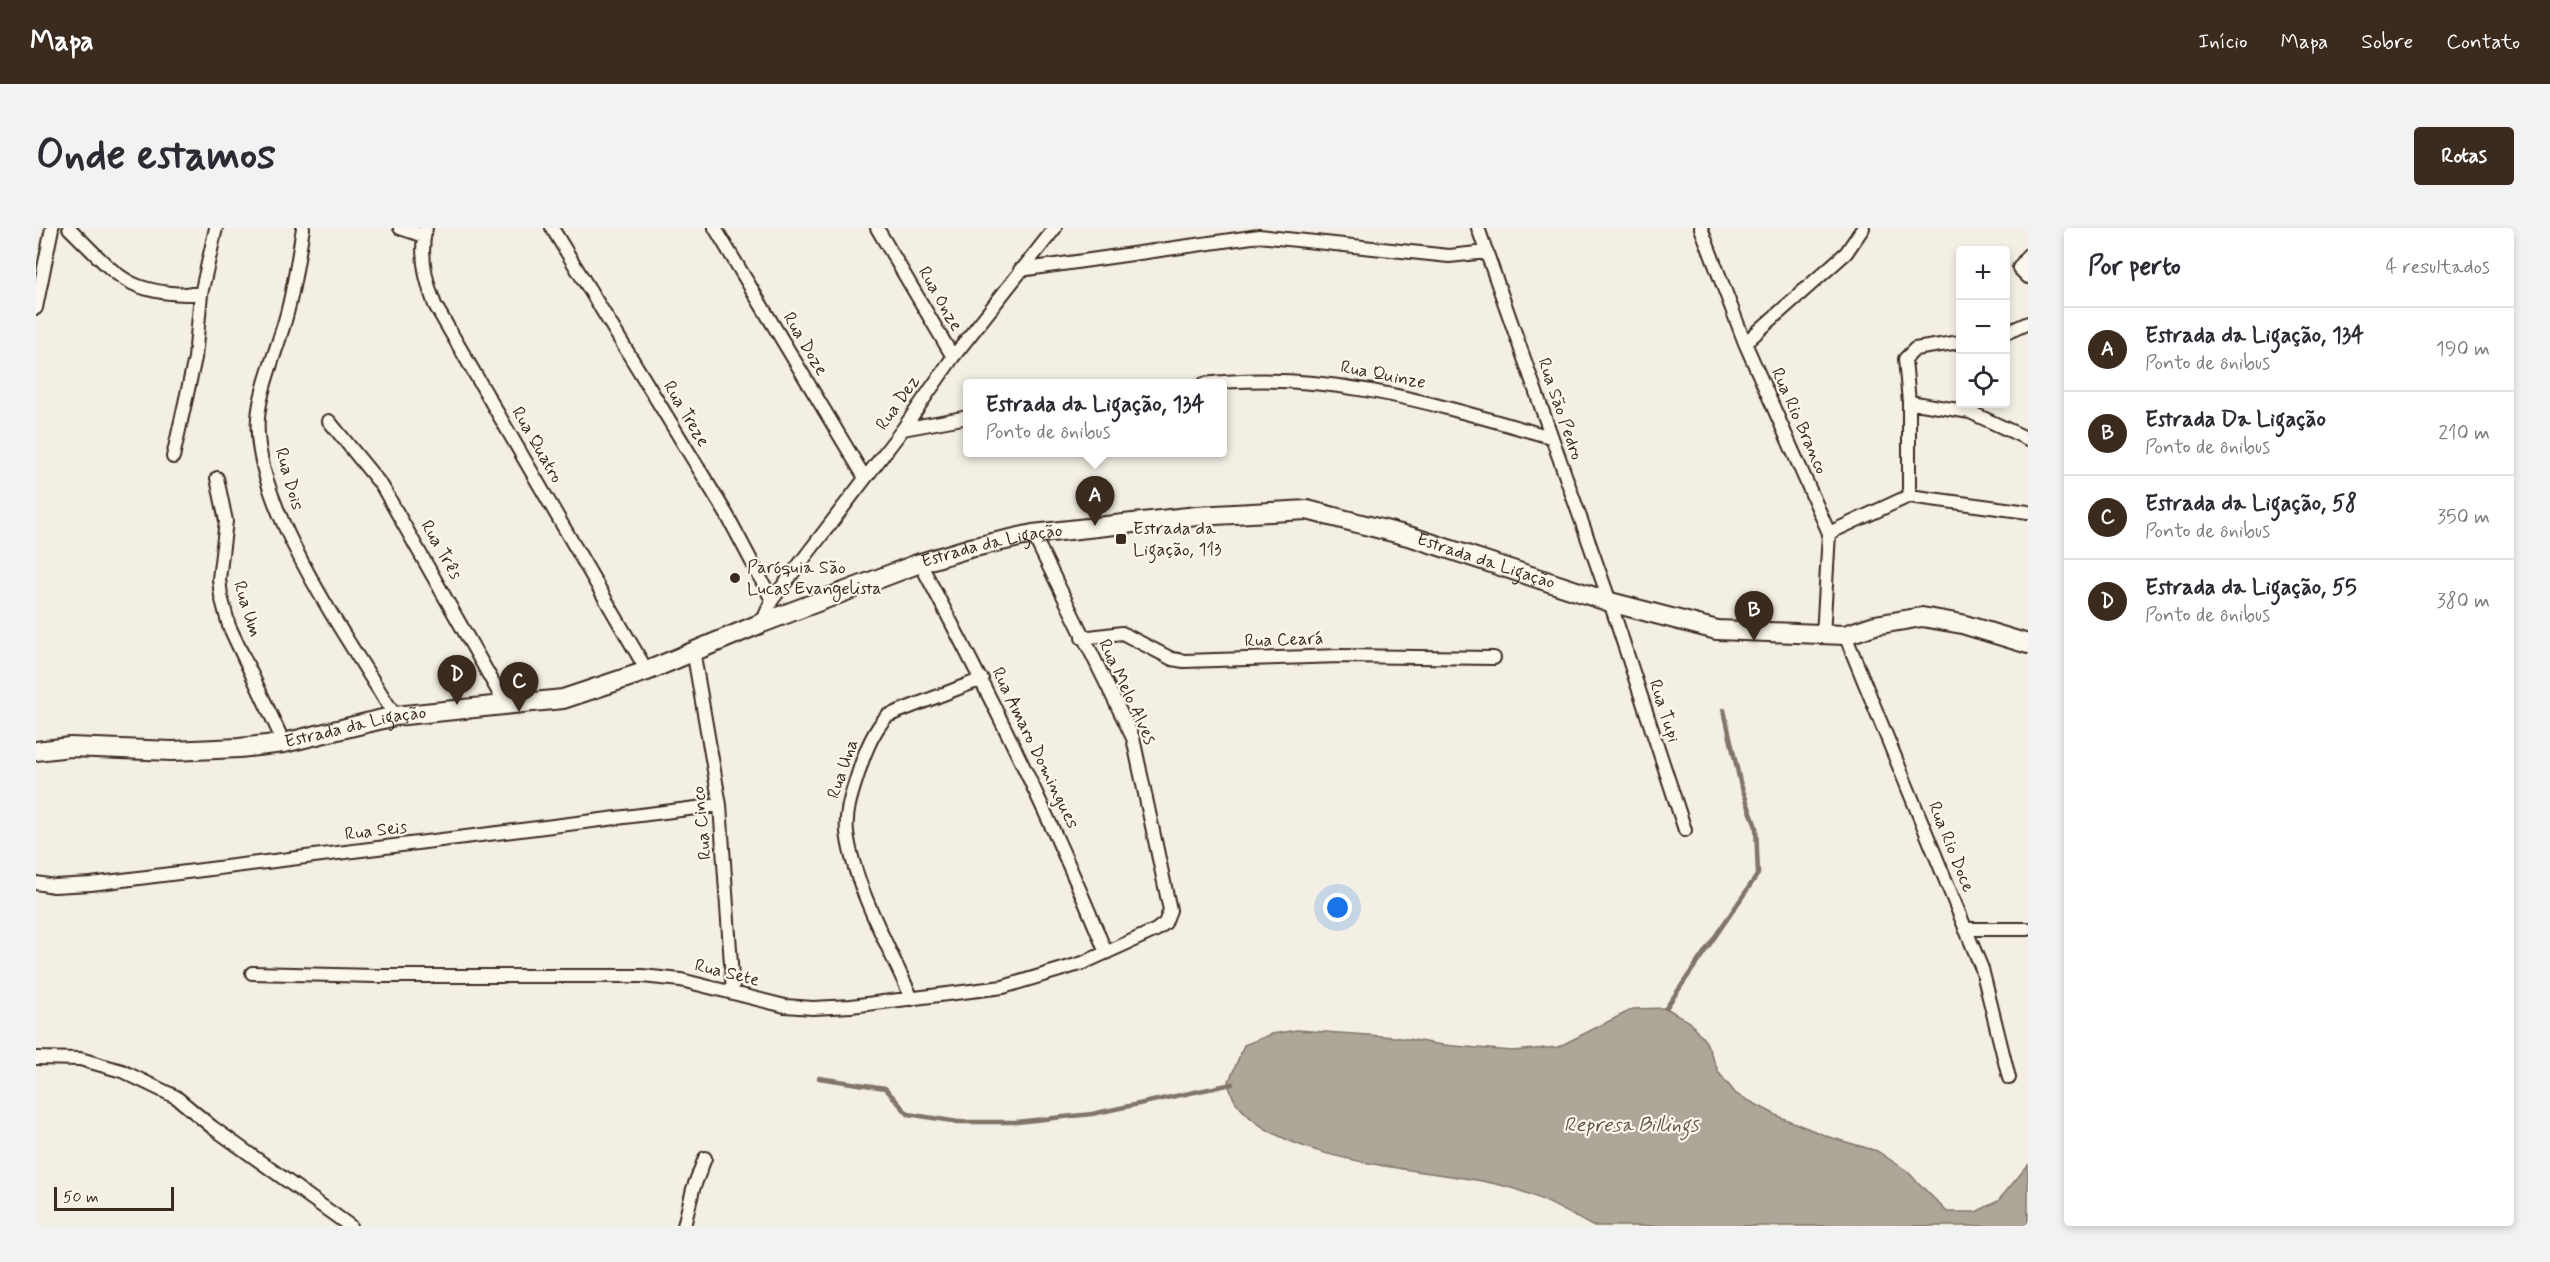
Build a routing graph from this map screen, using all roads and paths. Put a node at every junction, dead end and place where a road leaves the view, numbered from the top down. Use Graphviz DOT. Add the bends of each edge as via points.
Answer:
graph roads {
  1 [pos="52,228"];
  2 [pos="69,228"];
  3 [pos="216,228"];
  4 [pos="303,228"];
  5 [pos="400,228"];
  6 [pos="552,228"];
  7 [pos="715,228"];
  8 [pos="877,228"];
  9 [pos="1055,228"];
  10 [pos="1478,228"];
  11 [pos="1701,228"];
  12 [pos="1863,228"];
  13 [pos="425,232"];
  14 [pos="1259,232"];
  15 [pos="1487,252"];
  16 [pos="2028,255"];
  17 [pos="1020,270"];
  18 [pos="2028,277"];
  19 [pos="201,294"];
  20 [pos="36,308"];
  21 [pos="2028,323"];
  22 [pos="2010,331"];
  23 [pos="1956,343"];
  24 [pos="1745,344"];
  25 [pos="953,357"];
  26 [pos="1227,383"];
  27 [pos="1909,402"];
  28 [pos="963,418"];
  29 [pos="329,421"];
  30 [pos="903,429"];
  31 [pos="1550,437"];
  32 [pos="2028,439"];
  33 [pos="173,457"];
  34 [pos="217,478"];
  35 [pos="865,478"];
  36 [pos="1909,496"];
  37 [pos="2028,512"];
  38 [pos="1829,533"];
  39 [pos="1033,534"];
  40 [pos="920,563"];
  41 [pos="772,600"];
  42 [pos="1610,602"];
  43 [pos="762,623"];
  44 [pos="1845,635"];
  45 [pos="1823,636"];
  46 [pos="1082,638"];
  47 [pos="2028,644"];
  48 [pos="693,650"];
  49 [pos="1494,658"];
  50 [pos="647,670"];
  51 [pos="982,679"];
  52 [pos="507,707"];
  53 [pos="395,717"];
  54 [pos="284,742"];
  55 [pos="36,751"];
  56 [pos="720,805"];
  57 [pos="1685,830"];
  58 [pos="36,883"];
  59 [pos="1170,910"];
  60 [pos="1965,929"];
  61 [pos="2028,929"];
  62 [pos="1106,953"];
  63 [pos="252,973"];
  64 [pos="733,993"];
  65 [pos="912,999"];
  66 [pos="36,1058"];
  67 [pos="2010,1078"];
  68 [pos="705,1158"];
  69 [pos="350,1226"];
  70 [pos="684,1226"];
  1 -- 20 [label="street"];
  2 -- 19 [label="street" via="122,280 159,293"];
  3 -- 19 [label="street"];
  4 -- 53 [label="street, Rua Dois" via="287,314 258,418 263,465 284,527 300,559"];
  5 -- 13 [label="street"];
  6 -- 41 [label="street, Rua Treze" via="726,515"];
  7 -- 35 [label="street, Rua Doze"];
  8 -- 25 [label="street, Rua Onze"];
  9 -- 17 [label="street, Rua Dez"];
  10 -- 15 [label="street, Rua São Pedro"];
  11 -- 24 [label="street, Rua Rio Branco"];
  12 -- 24 [label="street" via="1846,253"];
  13 -- 50 [label="street, Rua Quatro" via="425,271 435,305"];
  14 -- 15 [label="street" via="1449,256"];
  14 -- 17 [label="street"];
  15 -- 31 [label="street, Rua São Pedro"];
  16 -- 18 [label="street" via="2019,268"];
  17 -- 25 [label="street, Rua Dez"];
  19 -- 33 [label="street" via="195,358"];
  21 -- 22 [label="street"];
  23 -- 27 [label="street" via="1910,351 1904,366"];
  24 -- 38 [label="street, Rua Rio Branco"];
  25 -- 30 [label="street, Rua Dez"];
  26 -- 31 [label="street, Rua Quinze" via="1292,380 1346,385 1412,397"];
  27 -- 32 [label="street" via="1970,412"];
  27 -- 36 [label="street"];
  28 -- 30 [label="street"];
  29 -- 52 [label="street, Rua Três" via="382,486"];
  30 -- 35 [label="street, Rua Dez"];
  31 -- 42 [label="street, Rua São Pedro"];
  34 -- 54 [label="street, Rua Um" via="226,520 219,579 221,597 230,626"];
  35 -- 41 [label="street, Rua Dez"];
  36 -- 37 [label="street"];
  36 -- 38 [label="street"];
  38 -- 45 [label="street, Rua Rio Branco"];
  39 -- 40 [label="street, Estrada da Ligação"];
  39 -- 42 [label="street, Estrada da Ligação" via="1197,516 1307,510 1412,537"];
  39 -- 46 [label="street, Rua Melo Alves"];
  40 -- 43 [label="street, Estrada da Ligação"];
  40 -- 51 [label="street, Rua Amaro Domingues"];
  41 -- 43 [label="street"];
  42 -- 45 [label="street, Estrada da Ligação" via="1717,630"];
  42 -- 57 [label="street, Rua Tupi"];
  43 -- 48 [label="street, Estrada da Ligação"];
  44 -- 45 [label="street, Estrada da Ligação"];
  44 -- 47 [label="street, Estrada da Ligação" via="1922,617 1962,624"];
  44 -- 60 [label="street, Rua Rio Doce"];
  46 -- 49 [label="street, Rua Ceará" via="1122,633 1172,659 1184,661"];
  46 -- 59 [label="street, Rua Melo Alves" via="1133,738"];
  48 -- 50 [label="street, Estrada da Ligação"];
  48 -- 56 [label="street, Rua Cinco"];
  50 -- 52 [label="street, Estrada da Ligação" via="563,699"];
  51 -- 62 [label="street, Rua Amaro Domingues" via="1055,829"];
  51 -- 65 [label="street, Rua Una" via="887,716 879,724 861,763 847,810 847,833 859,878"];
  52 -- 53 [label="street, Estrada da Ligação"];
  53 -- 54 [label="street, Estrada da Ligação"];
  54 -- 55 [label="street, Estrada da Ligação" via="198,751 70,747"];
  56 -- 58 [label="street, Rua Seis" via="103,883"];
  56 -- 64 [label="street, Rua Cinco"];
  59 -- 62 [label="street, Rua Sete" via="1156,930"];
  60 -- 61 [label="street"];
  60 -- 67 [label="street, Rua Rio Doce" via="1982,969"];
  62 -- 65 [label="street, Rua Sete" via="1003,987"];
  63 -- 64 [label="street, Rua Sete" via="642,976 681,980"];
  64 -- 65 [label="street, Rua Sete" via="785,1006 813,1008"];
  66 -- 69 [label="street" via="80,1059 122,1071 176,1097"];
  68 -- 70 [label="street"];
}
